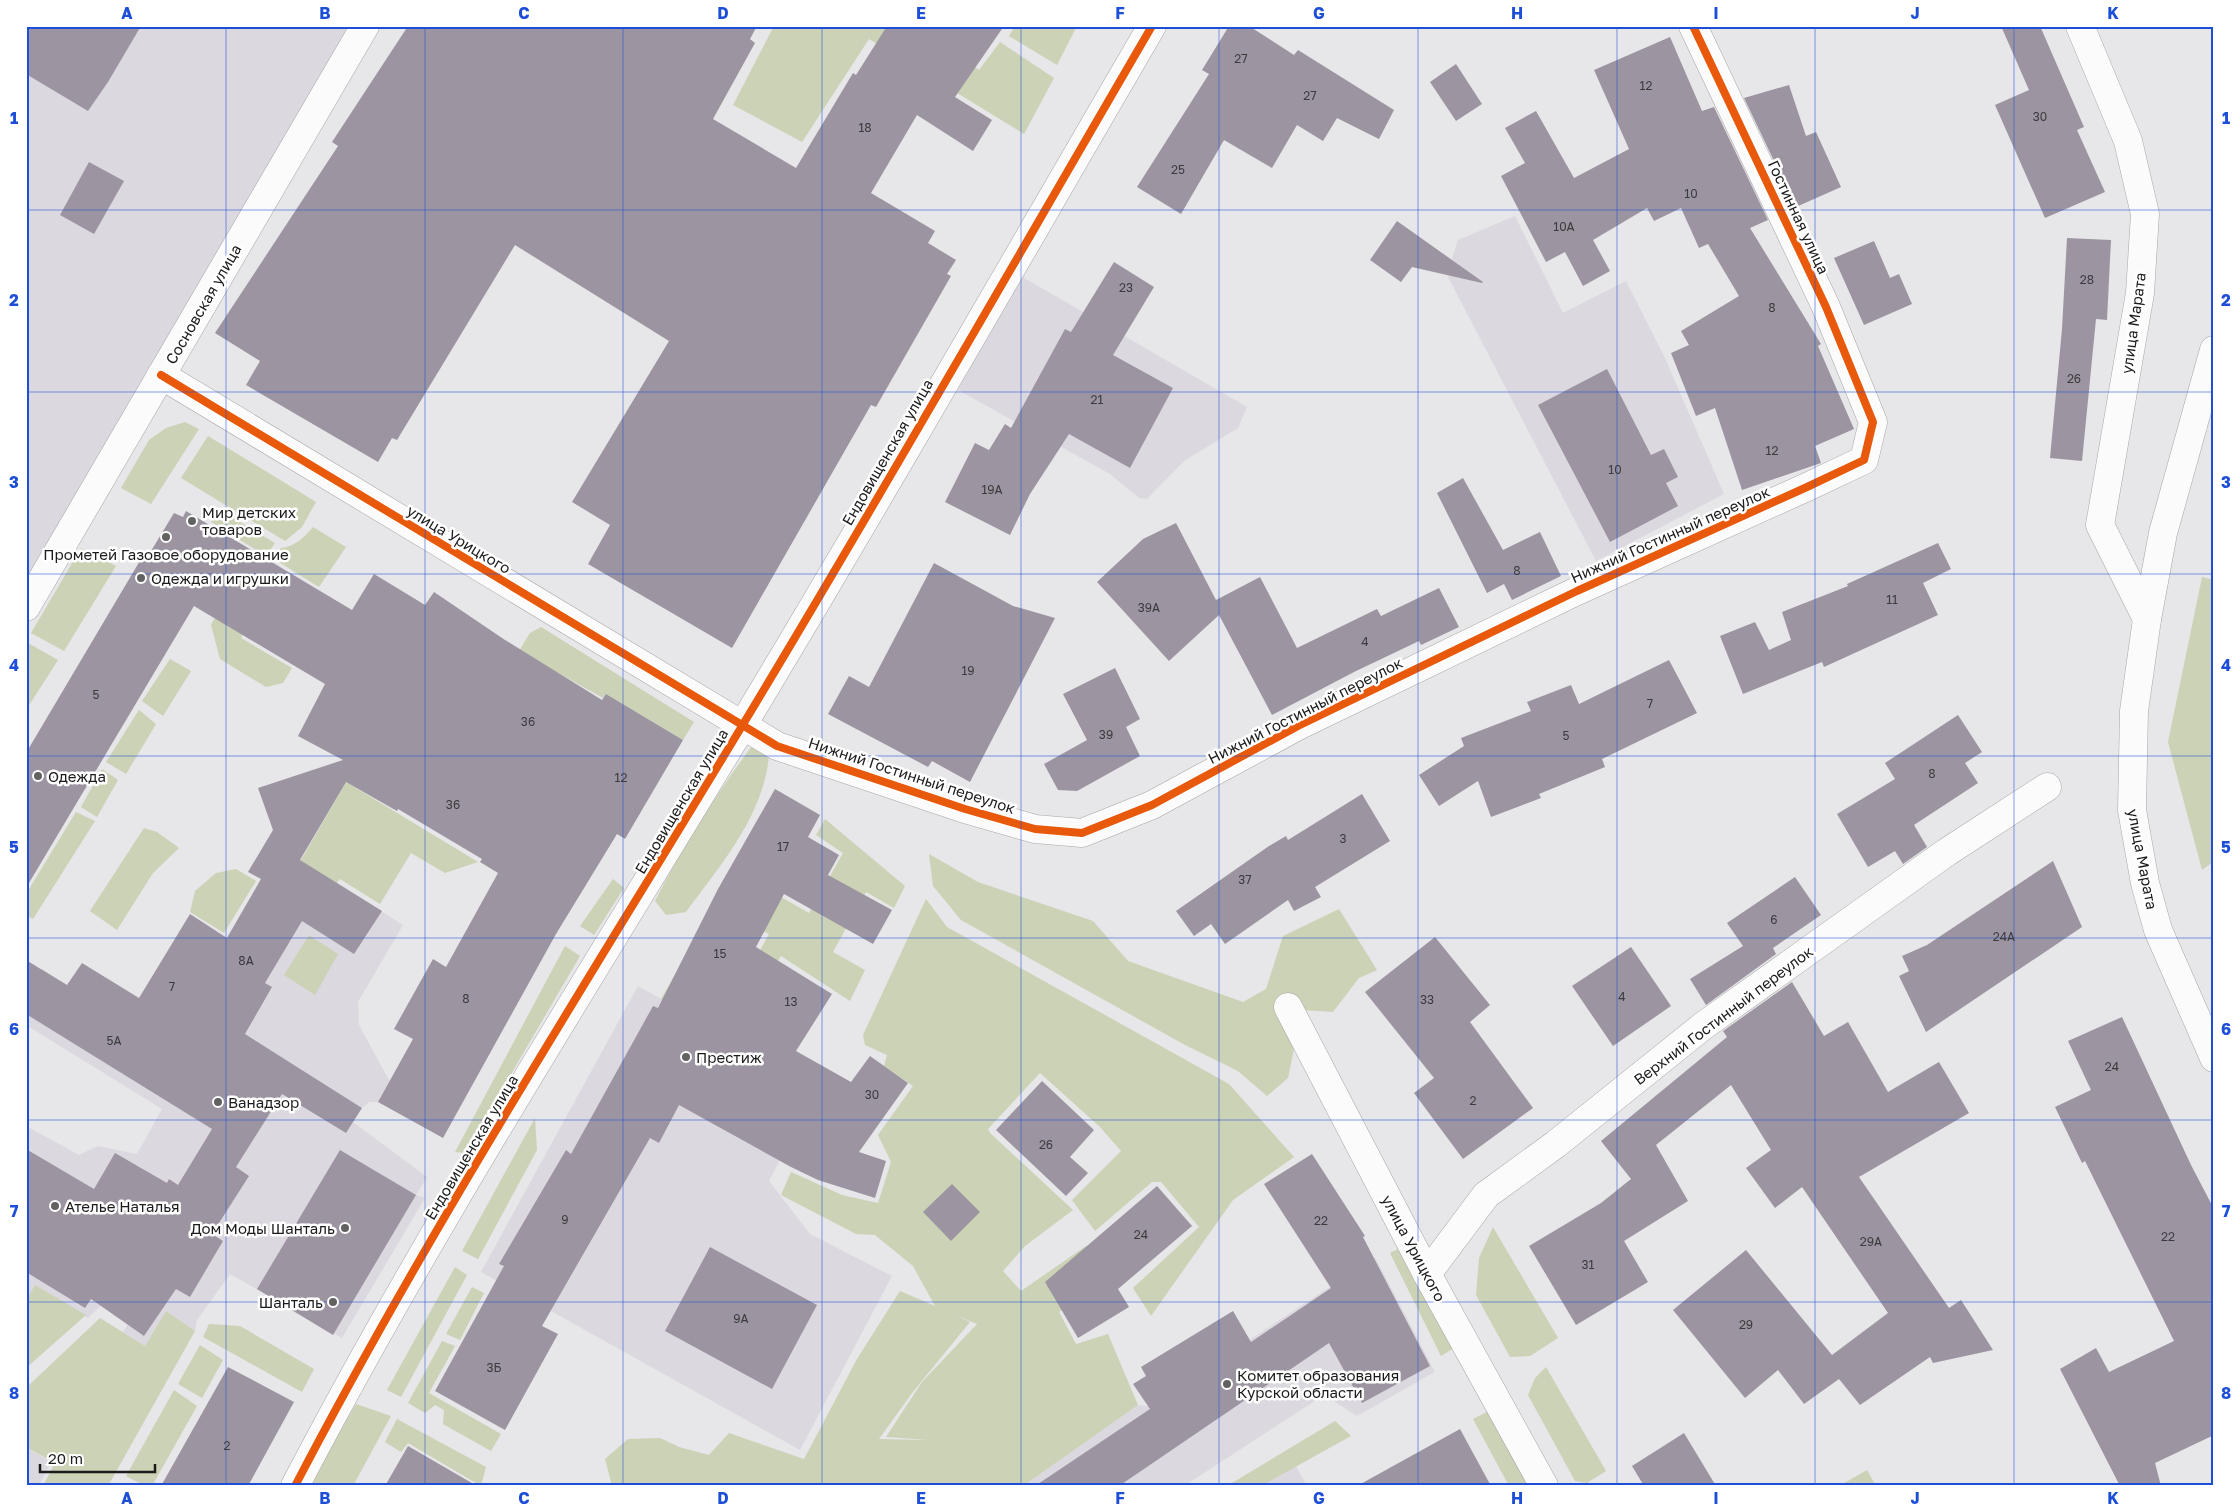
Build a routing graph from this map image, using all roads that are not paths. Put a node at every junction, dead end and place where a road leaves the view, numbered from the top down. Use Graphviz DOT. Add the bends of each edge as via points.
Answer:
graph roads {
  1 [pos="365,26"];
  2 [pos="1152,26"];
  3 [pos="1693,26"];
  4 [pos="2080,26"];
  5 [pos="2214,350"];
  6 [pos="161,375"];
  7 [pos="1864,460"];
  8 [pos="26,607"];
  9 [pos="2147,619"];
  10 [pos="742,726"];
  11 [pos="2047,787"];
  12 [pos="1288,1007"];
  13 [pos="2214,1058"];
  14 [pos="1427,1274"];
  15 [pos="295,1486"];
  16 [pos="1544,1486"];
  1 -- 6 [label="street, Сосновская улица"];
  2 -- 10 [label="street, Ендовищенская улица"];
  3 -- 7 [label="street, Гостинная улица" via="1826,307 1873,422"];
  4 -- 9 [label="street, улица Марата" via="2128,141 2145,214 2140,292 2100,525"];
  5 -- 9 [label="street, улица Марата" via="2163,533"];
  6 -- 8 [label="street, Сосновская улица"];
  6 -- 10 [label="street, улица Урицкого"];
  7 -- 10 [label="street, Нижний Гостинный переулок" via="1577,591 1298,726 1152,804 1082,833 1035,829 965,809 777,746"];
  9 -- 13 [label="street, улица Марата" via="2134,712 2132,810 2145,883 2158,930"];
  10 -- 15 [label="street, Ендовищенская улица" via="431,1239 354,1373"];
  11 -- 14 [label="street, Верхний Гостинный переулок" via="1947,852 1703,1026 1556,1144 1486,1195"];
  12 -- 14 [label="street, улица Урицкого"];
  14 -- 16 [label="street, улица Урицкого"];
}
